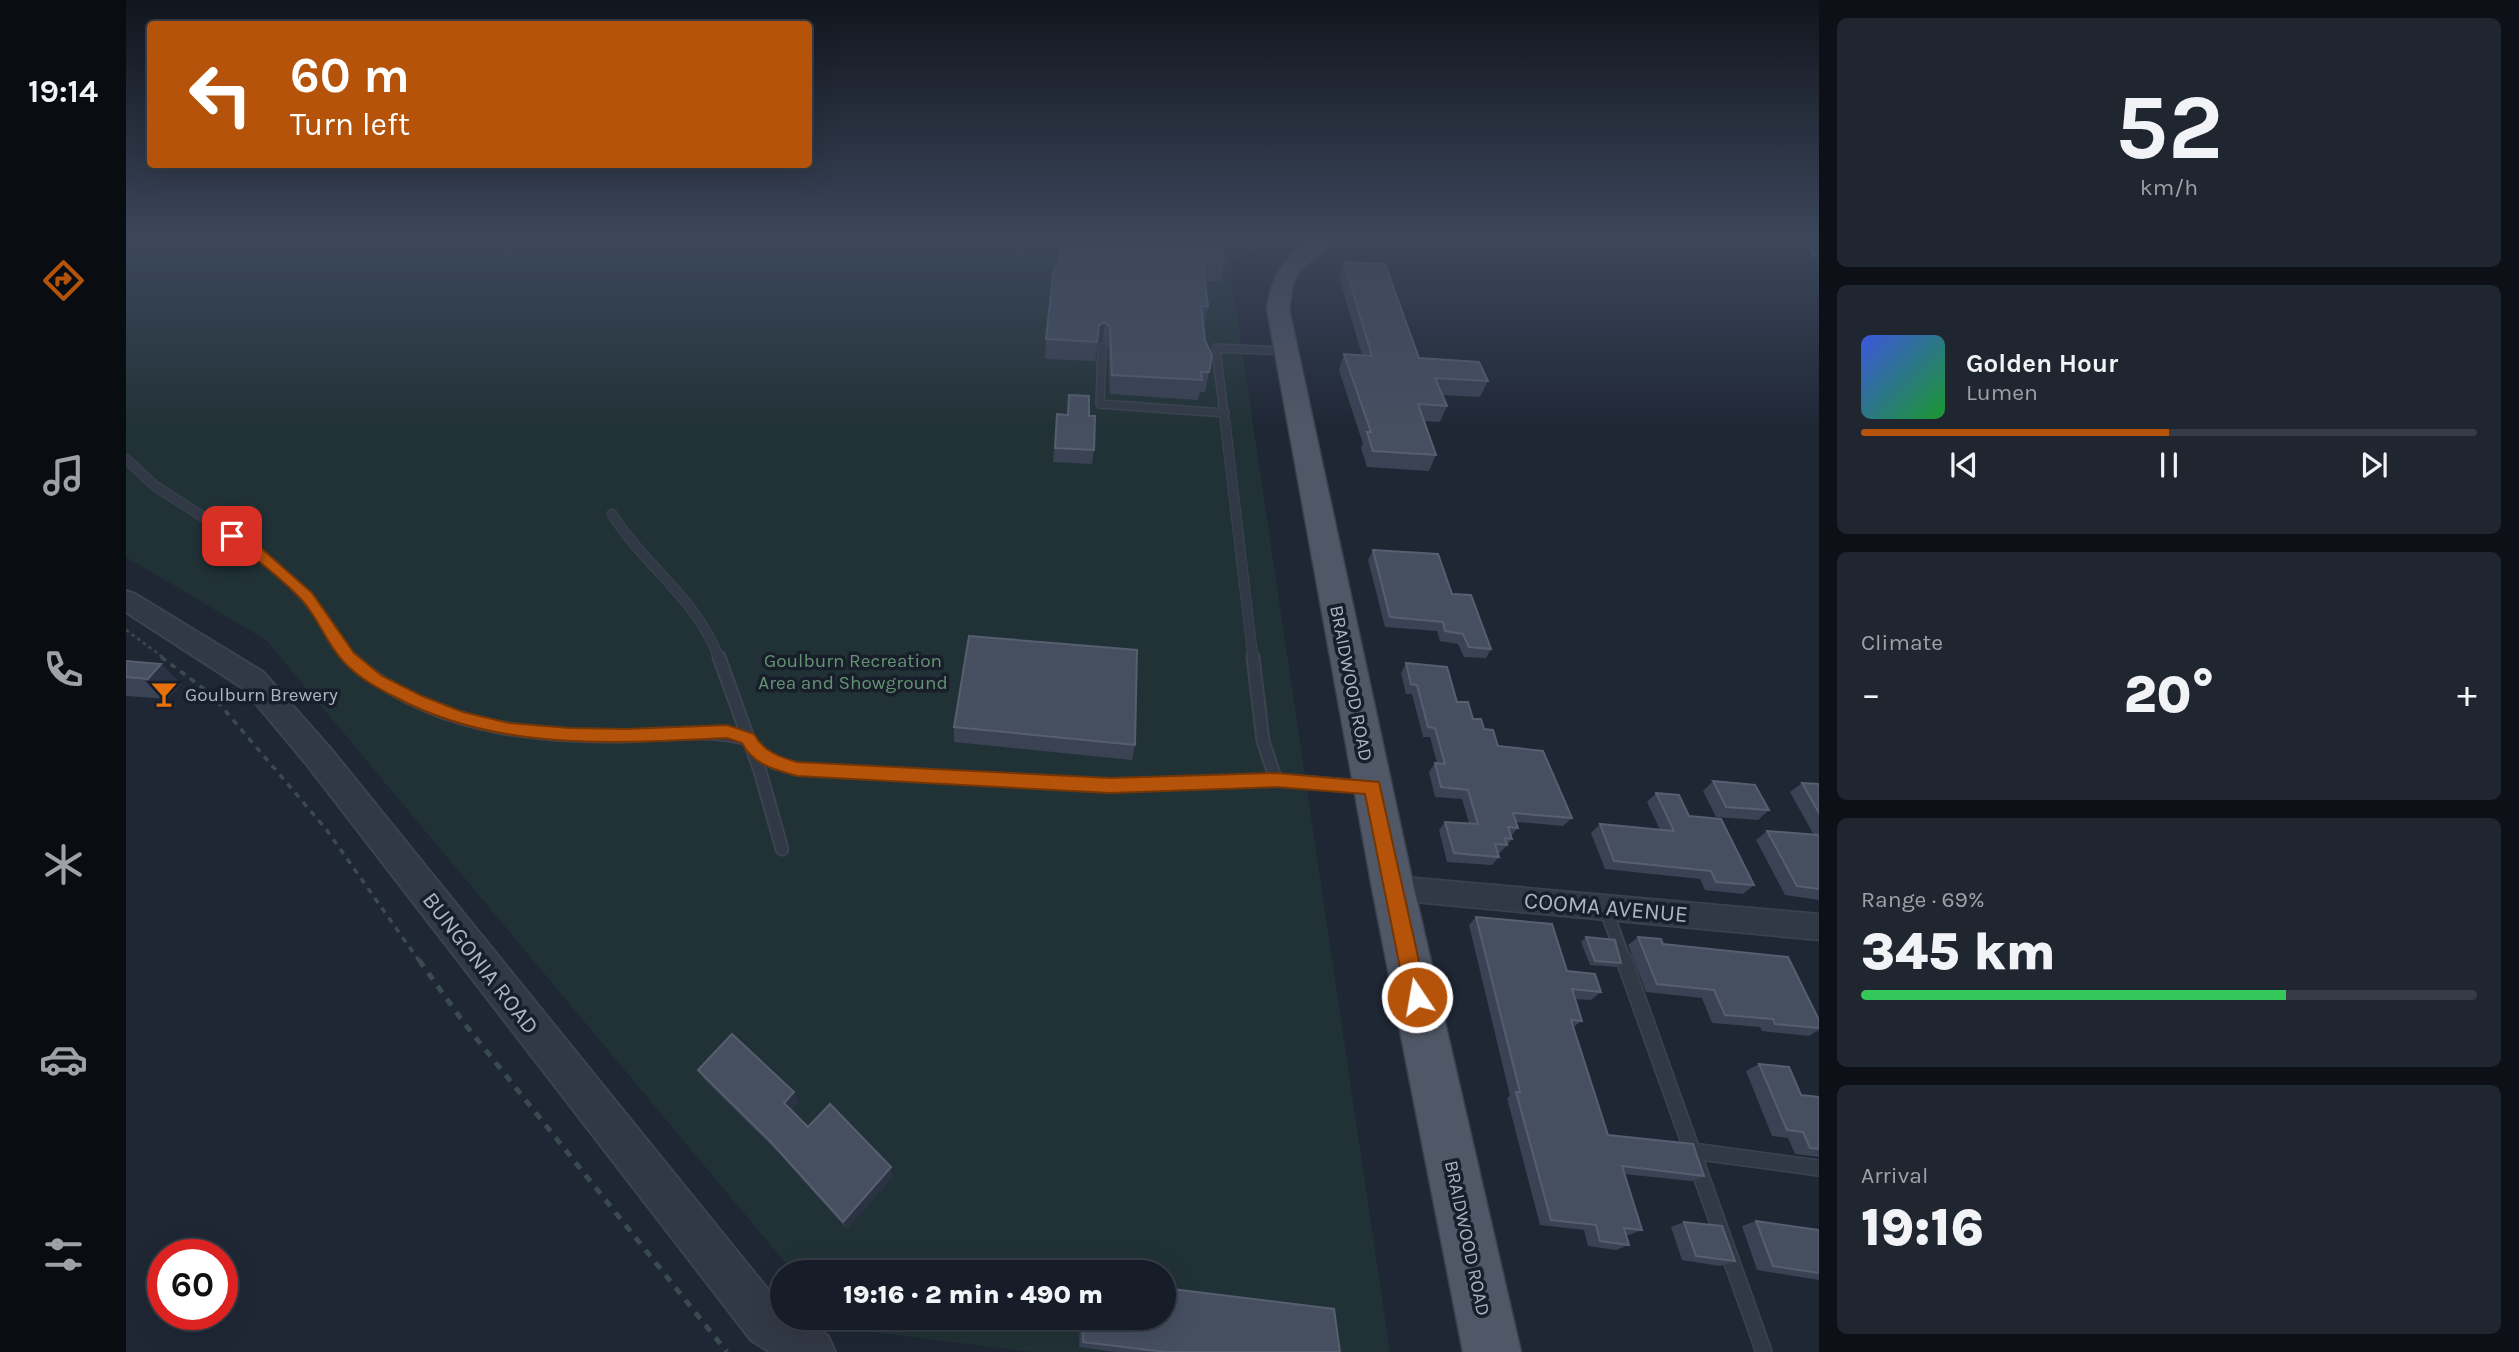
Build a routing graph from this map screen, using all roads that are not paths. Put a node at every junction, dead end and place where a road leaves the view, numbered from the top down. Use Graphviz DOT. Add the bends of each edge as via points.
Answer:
graph roads {
  1 [pos="1279,302"];
  2 [pos="1102,347"];
  3 [pos="1285,351"];
  4 [pos="1225,413"];
  5 [pos="126,458"];
  6 [pos="612,514"];
  7 [pos="126,600"];
  8 [pos="748,739"];
  9 [pos="754,750"];
  10 [pos="1276,780"];
  11 [pos="1373,788"];
  12 [pos="782,849"];
  13 [pos="1393,888"];
  14 [pos="1604,906"];
  15 [pos="1819,927"];
  16 [pos="1692,1151"];
  17 [pos="1819,1168"];
  18 [pos="812,1352"];
  19 [pos="1492,1352"];
  20 [pos="1764,1352"];
  1 -- 3 [label="main road, BRAIDWOOD ROAD"];
  2 -- 4 [label="lane" via="1100,404"];
  3 -- 4 [label="lane" via="1216,348"];
  3 -- 11 [label="main road, BRAIDWOOD ROAD"];
  4 -- 10 [label="lane" via="1263,741"];
  5 -- 8 [label="lane" via="159,489 255,551 289,579 307,596 348,657 376,680 416,700 461,718 509,729 626,736 727,732"];
  6 -- 8 [label="lane" via="631,542 691,604 707,631"];
  7 -- 18 [label="street, BUNGONIA ROAD" via="253,680 319,757 767,1324"];
  8 -- 9 [label="lane"];
  9 -- 10 [label="lane" via="797,769 1110,786"];
  9 -- 12 [label="lane"];
  10 -- 11 [label="lane"];
  11 -- 13 [label="main road, BRAIDWOOD ROAD"];
  13 -- 14 [label="street, COOMA AVENUE"];
  13 -- 19 [label="main road, BRAIDWOOD ROAD"];
  14 -- 15 [label="street, COOMA AVENUE"];
  14 -- 16 [label="lane"];
  16 -- 17 [label="lane"];
  16 -- 20 [label="lane"];
}
